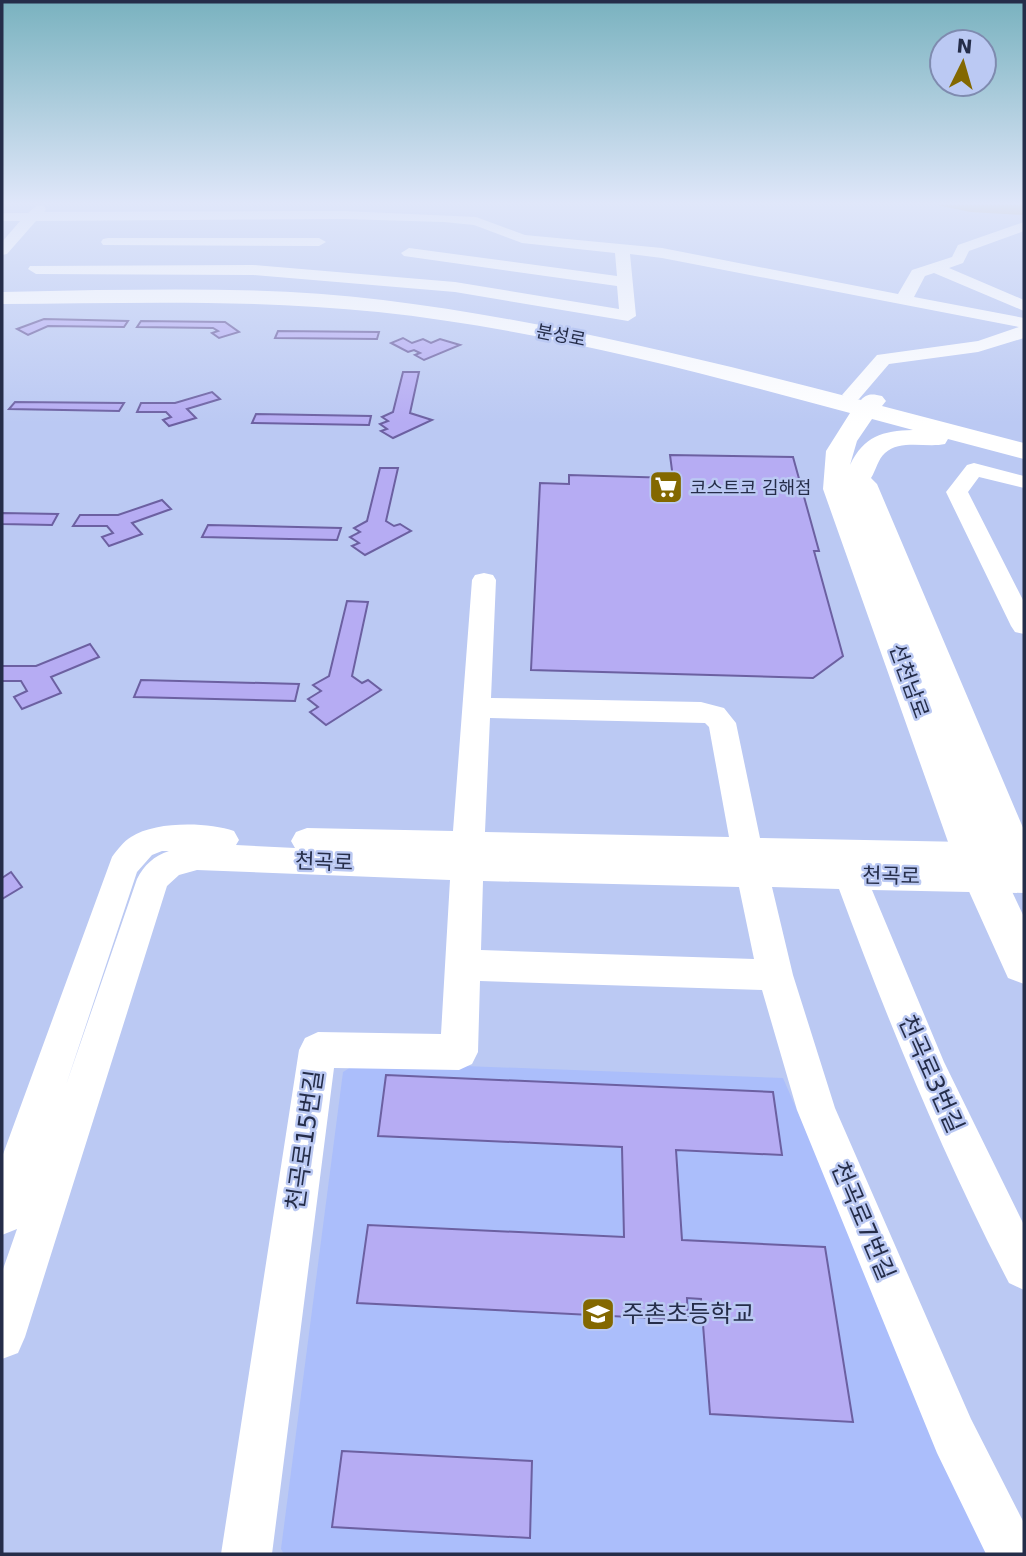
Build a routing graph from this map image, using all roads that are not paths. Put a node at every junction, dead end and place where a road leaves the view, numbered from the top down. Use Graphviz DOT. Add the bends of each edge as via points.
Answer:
graph roads {
  1 [pos="348,278"];
  2 [pos="402,278"];
  3 [pos="596,278"];
  4 [pos="625,278"];
  5 [pos="788,278"];
  6 [pos="917,278"];
  7 [pos="958,278"];
  8 [pos="401,282"];
  9 [pos="625,282"];
  10 [pos="2,289"];
  11 [pos="2,298"];
  12 [pos="902,300"];
  13 [pos="1024,306"];
  14 [pos="1024,323"];
  15 [pos="1024,331"];
  16 [pos="752,381"];
  17 [pos="871,405"];
  18 [pos="1024,439"];
  19 [pos="984,440"];
  20 [pos="1024,451"];
  21 [pos="849,481"];
  22 [pos="1022,485"];
  23 [pos="484,580"];
  24 [pos="1024,625"];
  25 [pos="476,708"];
  26 [pos="467,856"];
  27 [pos="750,862"];
  28 [pos="1022,866"];
  29 [pos="979,867"];
  30 [pos="850,875"];
  31 [pos="1024,964"];
  32 [pos="463,965"];
  33 [pos="775,975"];
  34 [pos="2,1214"];
  35 [pos="1024,1268"];
  36 [pos="2,1337"];
  37 [pos="246,1554"];
  38 [pos="1013,1554"];
  1 -- 8 [label="street"];
  2 -- 8 [label="street"];
  3 -- 9 [label="street"];
  4 -- 9 [label="street"];
  5 -- 12 [label="street"];
  6 -- 12 [label="street"];
  7 -- 13 [label="street"];
  8 -- 9 [label="street" via="628,316"];
  10 -- 17 [label="main road, 분성로" via="229,287 471,308 610,334"];
  11 -- 16 [label="main road, 분성로" via="228,296 379,306 581,338"];
  12 -- 14 [label="street"];
  15 -- 17 [label="street" via="990,343 883,359"];
  16 -- 17 [label="main road, 분성로"];
  16 -- 21 [label="main road" via="789,401 811,423"];
  17 -- 18 [label="main road, 분성로"];
  17 -- 19 [label="main road, 분성로"];
  17 -- 21 [label="main road, 선천남로" via="839,446 834,468"];
  19 -- 20 [label="main road, 분성로"];
  19 -- 21 [label="main road" via="908,438 886,442 872,449"];
  21 -- 28 [label="main road, 선천남로"];
  21 -- 29 [label="main road, 선천남로"];
  22 -- 24 [label="street" via="974,469 957,492"];
  23 -- 25 [label="street, 천곡로15번길"];
  25 -- 26 [label="street, 천곡로15번길"];
  25 -- 27 [label="street, 천곡로7번길" via="714,715 722,723"];
  26 -- 27 [label="street, 천곡로"];
  26 -- 32 [label="street, 천곡로15번길"];
  26 -- 34 [label="street, 천곡로" via="159,838 141,846 123,866"];
  26 -- 36 [label="street, 천곡로" via="197,857 169,864 153,879"];
  27 -- 29 [label="street, 천곡로"];
  27 -- 30 [label="street, 천곡로"];
  27 -- 33 [label="street, 천곡로7번길"];
  28 -- 29 [label="street"];
  29 -- 30 [label="street, 천곡로"];
  29 -- 31 [label="main road, 선천남로"];
  30 -- 35 [label="street, 천곡로3번길" via="907,1022"];
  32 -- 33 [label="street"];
  32 -- 37 [label="street, 천곡로15번길" via="459,1052 318,1050"];
  33 -- 38 [label="street, 천곡로7번길" via="816,1110 954,1436"];
}
